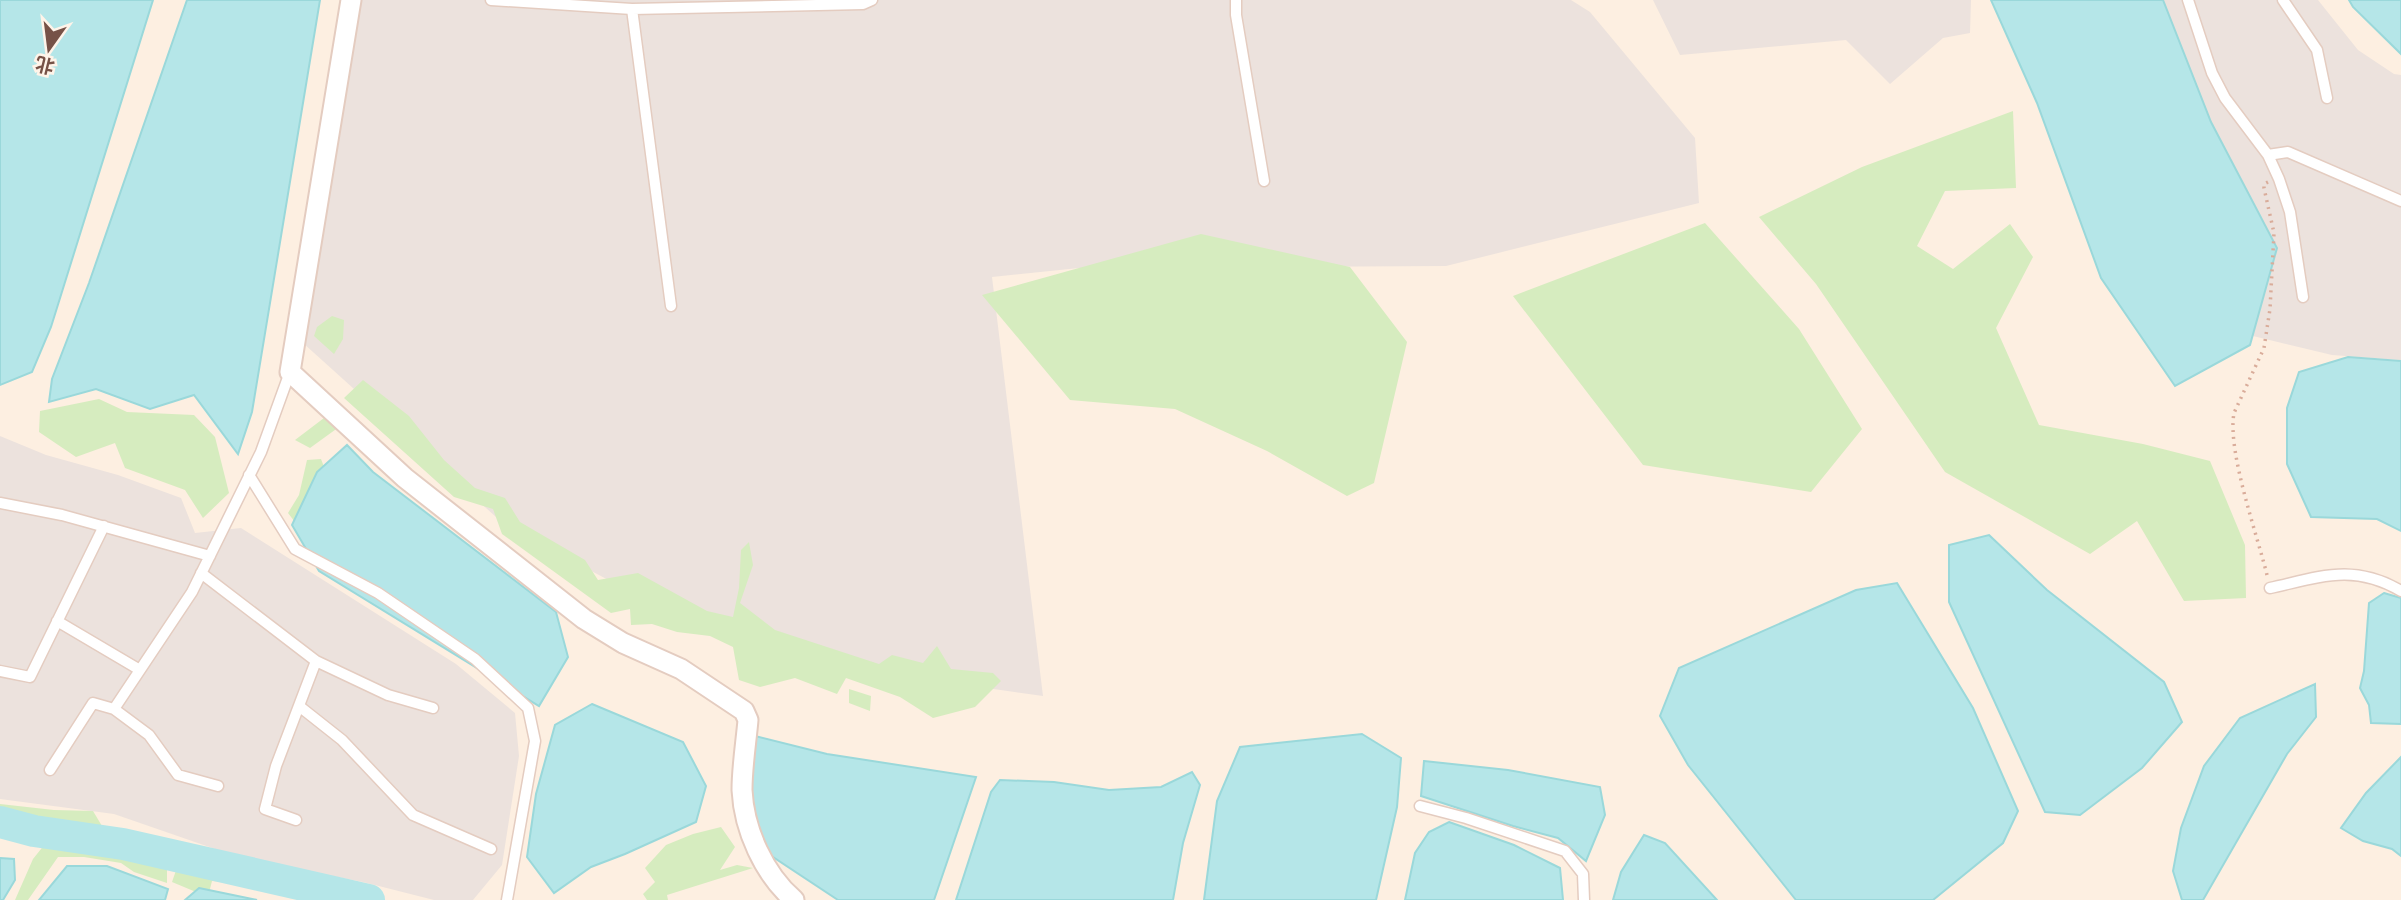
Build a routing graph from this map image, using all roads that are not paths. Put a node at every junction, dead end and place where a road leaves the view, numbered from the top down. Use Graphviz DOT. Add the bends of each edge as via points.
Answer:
graph roads {
  1 [pos="351,0"];
  2 [pos="491,0"];
  3 [pos="872,0"];
  4 [pos="1236,0"];
  5 [pos="2188,0"];
  6 [pos="2283,0"];
  7 [pos="632,9"];
  8 [pos="2327,98"];
  9 [pos="2267,155"];
  10 [pos="1264,181"];
  11 [pos="2401,201"];
  12 [pos="2303,297"];
  13 [pos="671,306"];
  14 [pos="290,372"];
  15 [pos="249,475"];
  16 [pos="0,503"];
  17 [pos="104,526"];
  18 [pos="210,555"];
  19 [pos="201,573"];
  20 [pos="2270,588"];
  21 [pos="2401,591"];
  22 [pos="57,621"];
  23 [pos="316,661"];
  24 [pos="140,670"];
  25 [pos="0,671"];
  26 [pos="299,706"];
  27 [pos="433,708"];
  28 [pos="114,709"];
  29 [pos="50,770"];
  30 [pos="218,786"];
  31 [pos="1420,806"];
  32 [pos="296,820"];
  33 [pos="491,849"];
  34 [pos="507,900"];
  35 [pos="794,900"];
  36 [pos="1584,900"];
  1 -- 14 [label="street"];
  2 -- 7 [label="lane"];
  3 -- 7 [label="lane" via="863,4"];
  4 -- 10 [label="lane"];
  5 -- 9 [label="lane" via="2218,85"];
  6 -- 8 [label="lane" via="2317,50"];
  7 -- 13 [label="lane"];
  9 -- 11 [label="lane" via="2288,152"];
  9 -- 12 [label="lane" via="2290,212"];
  14 -- 15 [label="lane"];
  14 -- 35 [label="street" via="405,478 584,619 681,669 744,711 748,720 742,790 749,828 769,873"];
  15 -- 18 [label="lane"];
  15 -- 34 [label="lane" via="295,549 378,593 475,659 528,708 535,741"];
  16 -- 17 [label="lane"];
  17 -- 18 [label="lane"];
  17 -- 22 [label="lane"];
  18 -- 19 [label="lane"];
  19 -- 23 [label="lane"];
  19 -- 24 [label="lane"];
  20 -- 21 [label="lane" via="2337,573 2382,580"];
  22 -- 24 [label="lane"];
  22 -- 25 [label="lane" via="30,677"];
  23 -- 26 [label="lane"];
  23 -- 27 [label="lane" via="388,695"];
  24 -- 28 [label="lane"];
  26 -- 32 [label="lane" via="265,809"];
  26 -- 33 [label="lane" via="342,740 413,815"];
  28 -- 29 [label="lane" via="93,703"];
  28 -- 30 [label="lane" via="149,735 178,775"];
  31 -- 36 [label="lane" via="1565,851 1583,874"];
}
